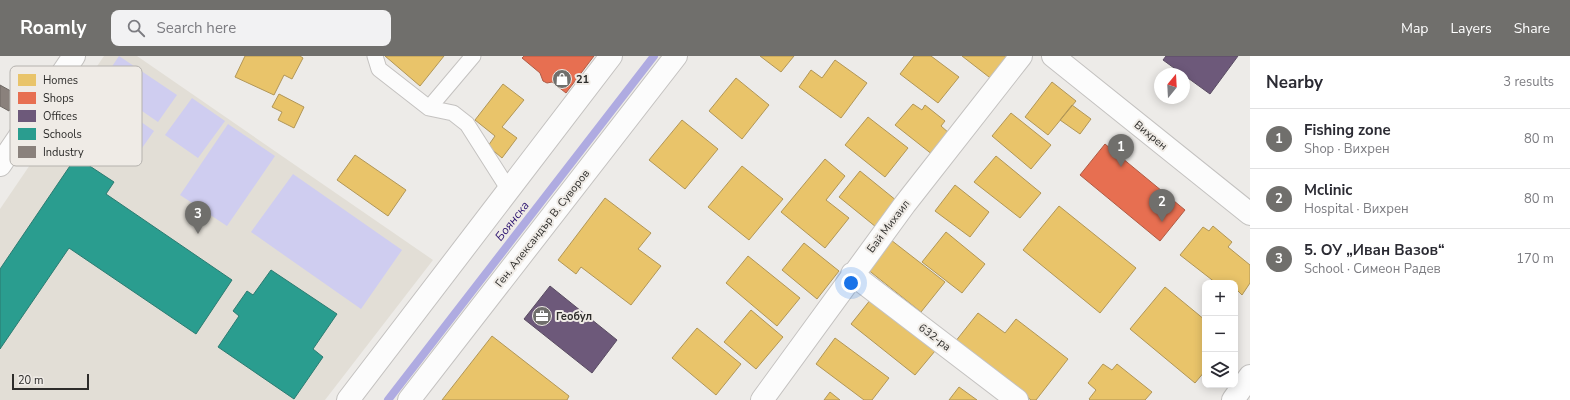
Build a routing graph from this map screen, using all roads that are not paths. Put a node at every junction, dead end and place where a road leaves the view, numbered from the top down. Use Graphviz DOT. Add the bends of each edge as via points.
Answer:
graph roads {
  1 [pos="74,56"];
  2 [pos="376,56"];
  3 [pos="473,56"];
  4 [pos="611,56"];
  5 [pos="676,56"];
  6 [pos="1021,56"];
  7 [pos="1053,56"];
  8 [pos="67,66"];
  9 [pos="429,108"];
  10 [pos="10,149"];
  11 [pos="0,164"];
  12 [pos="509,190"];
  13 [pos="1250,214"];
  14 [pos="852,274"];
  15 [pos="1250,376"];
  16 [pos="348,400"];
  17 [pos="408,400"];
  18 [pos="762,400"];
  19 [pos="1017,400"];
  20 [pos="1233,400"];
  1 -- 8 [label="street"];
  2 -- 9 [label="lane" via="379,69"];
  3 -- 9 [label="lane"];
  4 -- 12 [label="street"];
  5 -- 17 [label="street, Ген. Александър В. Суворов"];
  6 -- 14 [label="street, Бай Михаил"];
  7 -- 13 [label="street, Вихрен"];
  9 -- 12 [label="lane" via="453,113 467,124"];
  10 -- 11 [label="street"];
  12 -- 16 [label="street"];
  14 -- 18 [label="street, Бай Михаил"];
  14 -- 19 [label="street, 632-ра"];
  15 -- 20 [label="street"];
}
